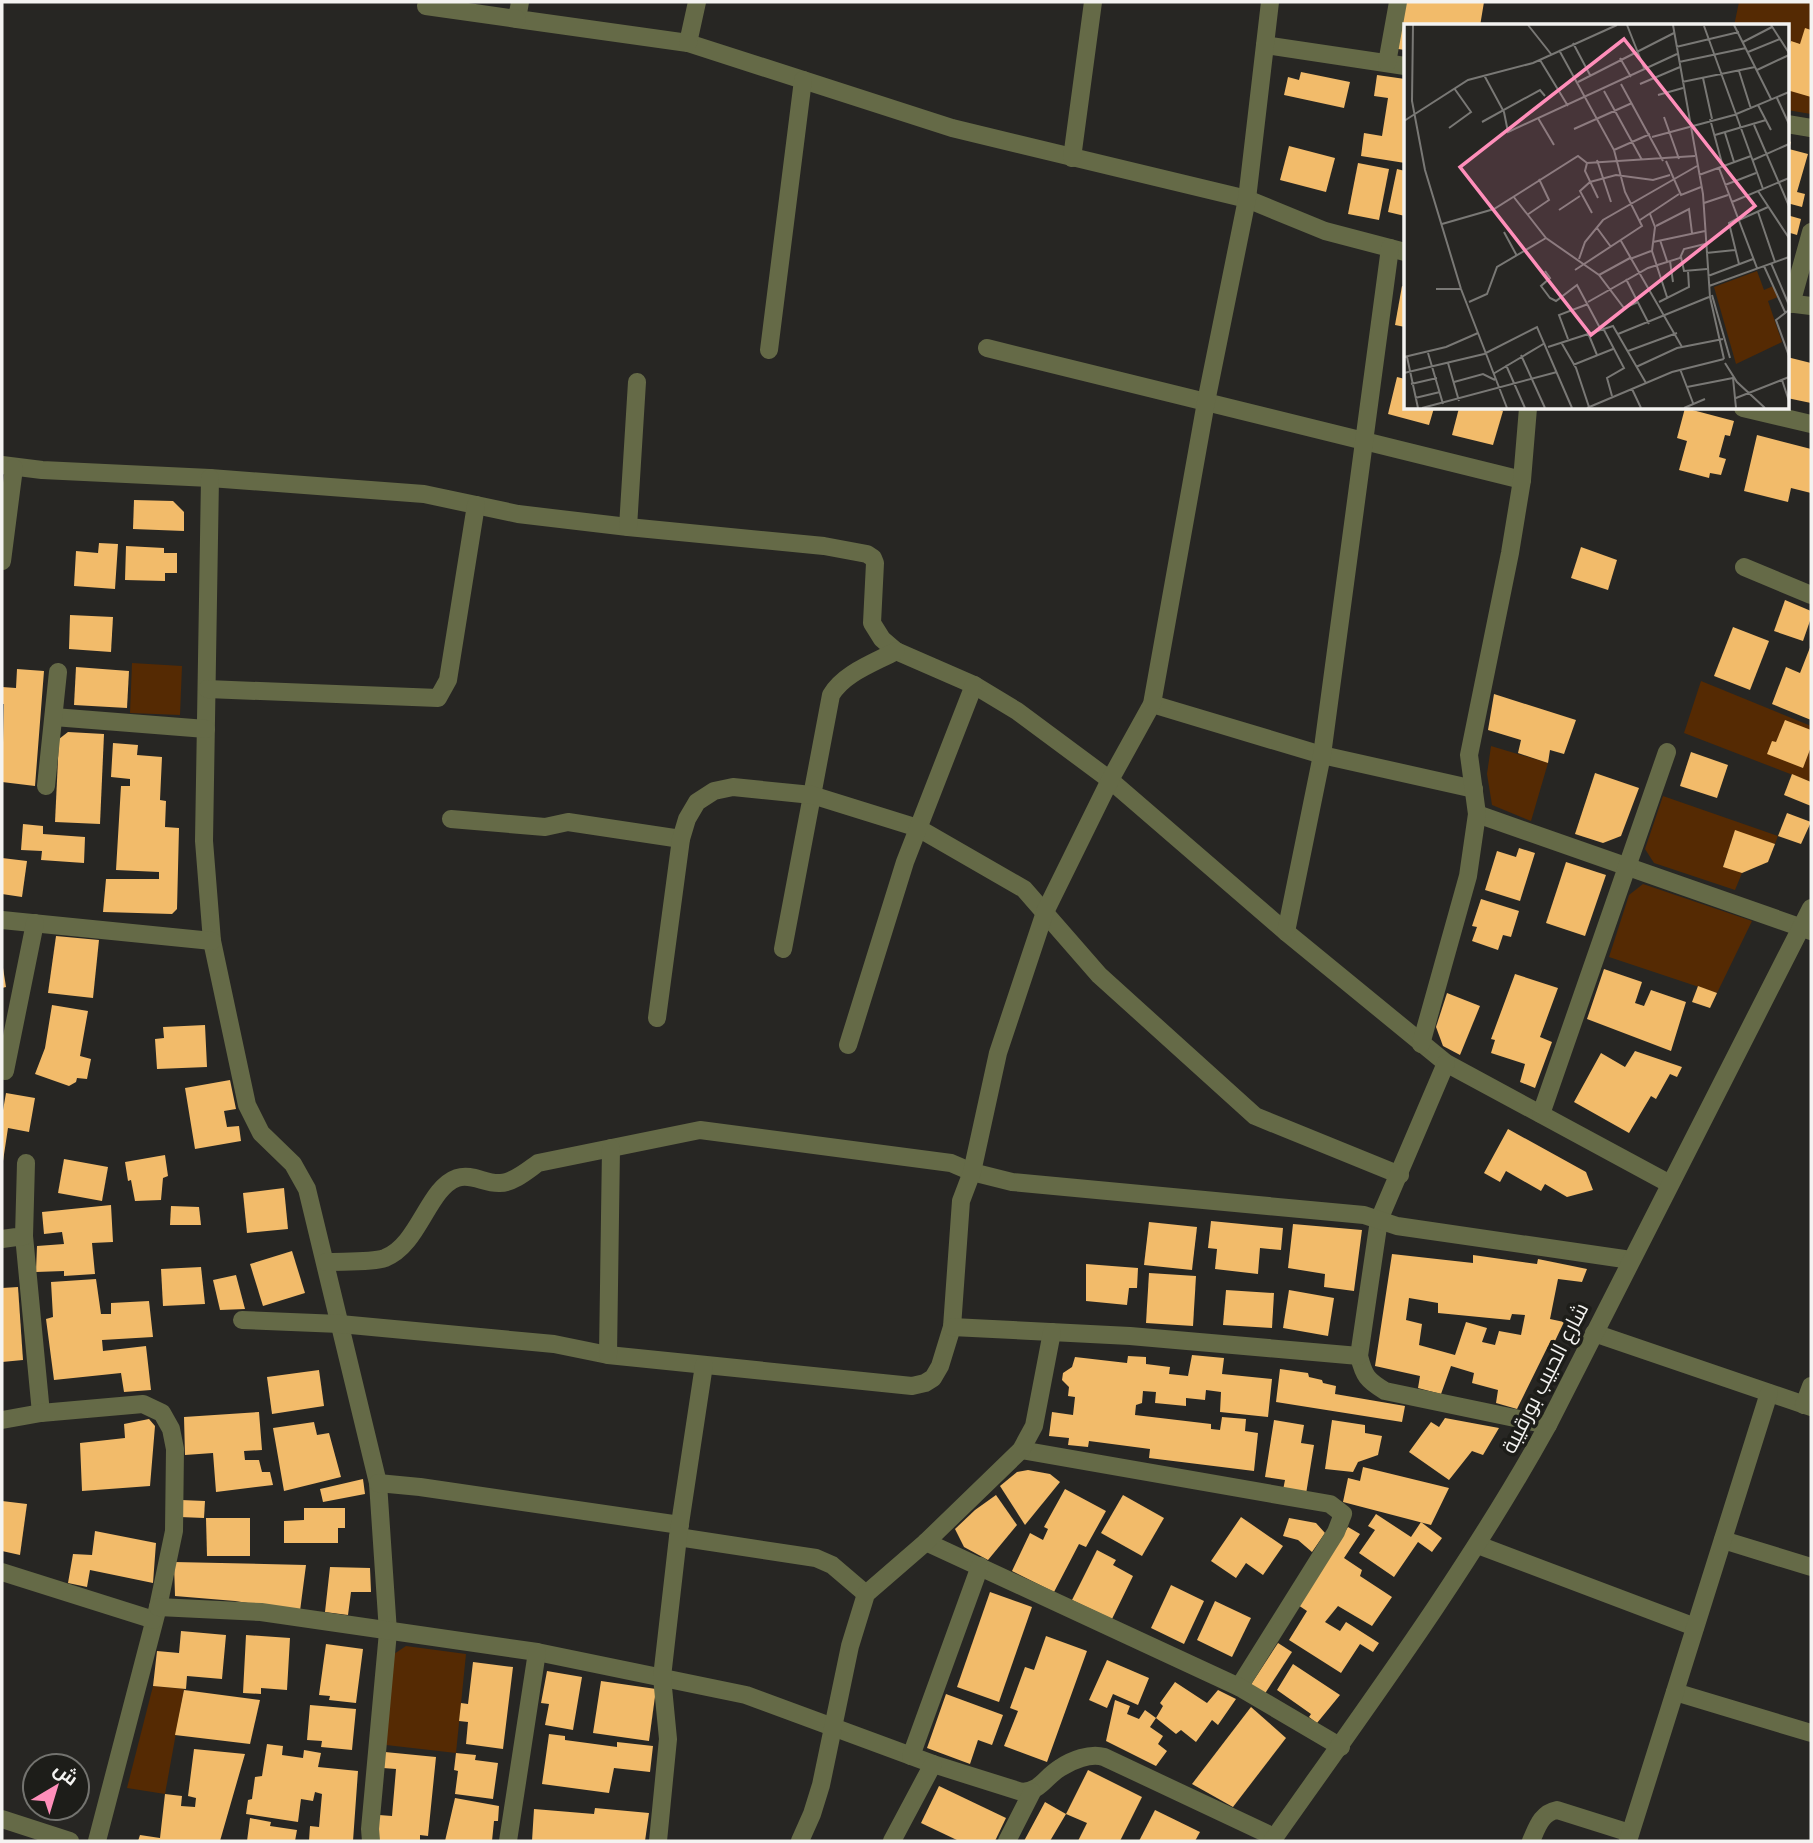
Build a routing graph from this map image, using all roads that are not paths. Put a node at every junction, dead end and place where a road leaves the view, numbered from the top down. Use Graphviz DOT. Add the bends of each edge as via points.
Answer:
graph roads {
  1 [pos="697,2"];
  2 [pos="1093,2"];
  3 [pos="1270,2"];
  4 [pos="1398,2"];
  5 [pos="426,6"];
  6 [pos="519,10"];
  7 [pos="688,43"];
  8 [pos="1265,45"];
  9 [pos="1387,63"];
  10 [pos="1404,66"];
  11 [pos="803,80"];
  12 [pos="1788,124"];
  13 [pos="1811,128"];
  14 [pos="1072,158"];
  15 [pos="1247,199"];
  16 [pos="1811,232"];
  17 [pos="1397,250"];
  18 [pos="1789,303"];
  19 [pos="1811,306"];
  20 [pos="987,348"];
  21 [pos="769,350"];
  22 [pos="637,382"];
  23 [pos="1206,402"];
  24 [pos="1528,410"];
  25 [pos="1751,410"];
  26 [pos="1811,424"];
  27 [pos="1363,439"];
  28 [pos="8,466"];
  29 [pos="210,478"];
  30 [pos="1522,480"];
  31 [pos="476,505"];
  32 [pos="628,527"];
  33 [pos="2,561"];
  34 [pos="1744,567"];
  35 [pos="1811,595"];
  36 [pos="896,651"];
  37 [pos="58,672"];
  38 [pos="974,685"];
  39 [pos="207,689"];
  40 [pos="1152,704"];
  41 [pos="54,717"];
  42 [pos="206,730"];
  43 [pos="1667,752"];
  44 [pos="1322,755"];
  45 [pos="1110,780"];
  46 [pos="46,786"];
  47 [pos="1474,789"];
  48 [pos="812,795"];
  49 [pos="1477,814"];
  50 [pos="451,819"];
  51 [pos="918,828"];
  52 [pos="681,839"];
  53 [pos="1628,866"];
  54 [pos="1811,908"];
  55 [pos="1045,912"];
  56 [pos="2,920"];
  57 [pos="35,923"];
  58 [pos="1807,928"];
  59 [pos="1286,932"];
  60 [pos="212,941"];
  61 [pos="783,949"];
  62 [pos="657,1018"];
  63 [pos="1421,1044"];
  64 [pos="848,1045"];
  65 [pos="1446,1063"];
  66 [pos="5,1071"];
  67 [pos="1541,1114"];
  68 [pos="611,1148"];
  69 [pos="26,1163"];
  70 [pos="972,1172"];
  71 [pos="1400,1175"];
  72 [pos="1670,1184"];
  73 [pos="1379,1220"];
  74 [pos="24,1236"];
  75 [pos="2,1239"];
  76 [pos="1631,1260"];
  77 [pos="326,1262"];
  78 [pos="242,1320"];
  79 [pos="340,1324"];
  80 [pos="952,1327"];
  81 [pos="1052,1332"];
  82 [pos="1594,1333"];
  83 [pos="608,1355"];
  84 [pos="1359,1356"];
  85 [pos="704,1365"];
  86 [pos="1811,1387"];
  87 [pos="1769,1393"];
  88 [pos="1807,1406"];
  89 [pos="41,1413"];
  90 [pos="2,1420"];
  91 [pos="1548,1424"];
  92 [pos="1021,1450"];
  93 [pos="378,1483"];
  94 [pos="679,1531"];
  95 [pos="1723,1540"];
  96 [pos="926,1542"];
  97 [pos="1478,1545"];
  98 [pos="979,1566"];
  99 [pos="1811,1567"];
  100 [pos="2,1572"];
  101 [pos="866,1594"];
  102 [pos="156,1614"];
  103 [pos="1695,1627"];
  104 [pos="388,1632"];
  105 [pos="537,1652"];
  106 [pos="662,1677"];
  107 [pos="1238,1688"];
  108 [pos="1675,1692"];
  109 [pos="834,1725"];
  110 [pos="1811,1732"];
  111 [pos="1341,1747"];
  112 [pos="911,1756"];
  113 [pos="933,1764"];
  114 [pos="1032,1792"];
  115 [pos="2,1819"];
  116 [pos="1629,1837"];
  117 [pos="1273,1839"];
  118 [pos="70,1841"];
  119 [pos="97,1841"];
  120 [pos="371,1841"];
  121 [pos="508,1841"];
  122 [pos="658,1841"];
  123 [pos="800,1841"];
  124 [pos="892,1841"];
  125 [pos="1007,1841"];
  126 [pos="1531,1841"];
  1 -- 7 [label="street"];
  2 -- 14 [label="street"];
  3 -- 8 [label="street"];
  4 -- 9 [label="street"];
  5 -- 6 [label="street"];
  6 -- 7 [label="street"];
  7 -- 11 [label="street"];
  8 -- 9 [label="street"];
  8 -- 15 [label="street"];
  9 -- 10 [label="street"];
  11 -- 14 [label="street" via="952,128"];
  11 -- 21 [label="street"];
  12 -- 13 [label="street"];
  14 -- 15 [label="street"];
  15 -- 17 [label="street" via="1325,231"];
  15 -- 23 [label="street"];
  16 -- 18 [label="street"];
  17 -- 27 [label="street"];
  18 -- 19 [label="street"];
  20 -- 23 [label="street"];
  22 -- 32 [label="street"];
  23 -- 27 [label="street"];
  23 -- 40 [label="street"];
  24 -- 30 [label="street"];
  25 -- 26 [label="street"];
  27 -- 30 [label="street"];
  27 -- 44 [label="street"];
  28 -- 29 [label="street"];
  28 -- 33 [label="street"];
  29 -- 31 [label="street" via="424,494"];
  29 -- 39 [label="street"];
  30 -- 47 [label="street" via="1469,755"];
  31 -- 32 [label="street"];
  31 -- 39 [label="street" via="447,680 438,698"];
  32 -- 36 [label="street" via="867,554 875,563 872,623"];
  34 -- 35 [label="street"];
  36 -- 38 [label="street"];
  36 -- 48 [label="street" via="836,686"];
  37 -- 41 [label="street"];
  38 -- 45 [label="street"];
  38 -- 51 [label="street"];
  39 -- 42 [label="street"];
  40 -- 44 [label="street"];
  40 -- 45 [label="street"];
  41 -- 42 [label="street"];
  41 -- 46 [label="street"];
  42 -- 60 [label="street" via="204,841"];
  43 -- 53 [label="street"];
  44 -- 47 [label="street"];
  44 -- 59 [label="street"];
  45 -- 55 [label="street"];
  45 -- 59 [label="street"];
  47 -- 49 [label="street"];
  48 -- 51 [label="street"];
  48 -- 52 [label="street" via="733,787 714,791 697,802"];
  48 -- 61 [label="street"];
  49 -- 53 [label="street"];
  49 -- 63 [label="street" via="1468,876"];
  50 -- 52 [label="street" via="545,827 568,822"];
  51 -- 55 [label="street" via="1024,889"];
  51 -- 64 [label="street"];
  52 -- 62 [label="street"];
  53 -- 58 [label="street"];
  53 -- 67 [label="street"];
  54 -- 58 [label="street, شارع الحبيب بورقيبة"];
  55 -- 70 [label="street" via="998,1054"];
  55 -- 71 [label="street" via="1099,975 1255,1115"];
  56 -- 57 [label="street"];
  57 -- 60 [label="street"];
  57 -- 66 [label="street"];
  58 -- 72 [label="street, شارع الحبيب بورقيبة"];
  59 -- 63 [label="street"];
  60 -- 77 [label="street" via="247,1105 261,1133 293,1164 307,1189"];
  63 -- 65 [label="street"];
  65 -- 67 [label="street"];
  65 -- 71 [label="street"];
  67 -- 72 [label="street"];
  68 -- 70 [label="street" via="700,1130 951,1163"];
  68 -- 77 [label="street" via="538,1163 501,1184 470,1176 457,1178 445,1185 401,1249 384,1259"];
  68 -- 83 [label="street"];
  69 -- 74 [label="street"];
  70 -- 73 [label="street" via="1012,1182 1364,1214"];
  70 -- 80 [label="street" via="961,1201"];
  71 -- 73 [label="street"];
  72 -- 76 [label="street, شارع الحبيب بورقيبة"];
  73 -- 76 [label="street"];
  73 -- 84 [label="street"];
  74 -- 75 [label="street"];
  74 -- 89 [label="street"];
  76 -- 82 [label="street, شارع الحبيب بورقيبة"];
  77 -- 79 [label="street"];
  78 -- 79 [label="street"];
  79 -- 83 [label="street" via="554,1344"];
  79 -- 93 [label="street"];
  80 -- 81 [label="street"];
  80 -- 85 [label="street" via="933,1378 912,1387"];
  81 -- 84 [label="street"];
  81 -- 92 [label="street" via="1034,1426"];
  82 -- 87 [label="street"];
  82 -- 91 [label="street, شارع الحبيب بورقيبة"];
  83 -- 85 [label="street"];
  84 -- 91 [label="street" via="1369,1381 1385,1391"];
  85 -- 94 [label="street"];
  86 -- 88 [label="street"];
  87 -- 88 [label="street"];
  87 -- 95 [label="street"];
  89 -- 90 [label="street"];
  89 -- 102 [label="street" via="143,1404 162,1413 175,1449 174,1531"];
  91 -- 97 [label="street, شارع الحبيب بورقيبة"];
  92 -- 96 [label="street"];
  92 -- 107 [label="street" via="1330,1504 1343,1514"];
  93 -- 94 [label="street"];
  93 -- 104 [label="street"];
  94 -- 101 [label="street" via="816,1558 832,1565"];
  94 -- 106 [label="street"];
  95 -- 99 [label="street"];
  95 -- 103 [label="street"];
  96 -- 98 [label="street"];
  96 -- 101 [label="street"];
  97 -- 103 [label="street"];
  97 -- 111 [label="street, شارع الحبيب بورقيبة"];
  98 -- 107 [label="street"];
  98 -- 112 [label="street"];
  100 -- 102 [label="street"];
  101 -- 109 [label="street"];
  102 -- 104 [label="street" via="261,1612"];
  102 -- 119 [label="street"];
  103 -- 108 [label="street"];
  104 -- 105 [label="street"];
  104 -- 120 [label="street"];
  105 -- 106 [label="street"];
  105 -- 121 [label="street"];
  106 -- 109 [label="street" via="746,1695"];
  106 -- 122 [label="street" via="668,1739"];
  107 -- 111 [label="street"];
  108 -- 110 [label="street"];
  108 -- 116 [label="street"];
  109 -- 112 [label="street"];
  109 -- 123 [label="street" via="818,1794"];
  111 -- 117 [label="street, شارع الحبيب بورقيبة"];
  112 -- 113 [label="street"];
  113 -- 114 [label="street"];
  113 -- 124 [label="street"];
  114 -- 117 [label="street" via="1059,1768 1104,1756"];
  114 -- 125 [label="street"];
  115 -- 118 [label="street"];
  116 -- 126 [label="street" via="1557,1810 1544,1817"];
}
